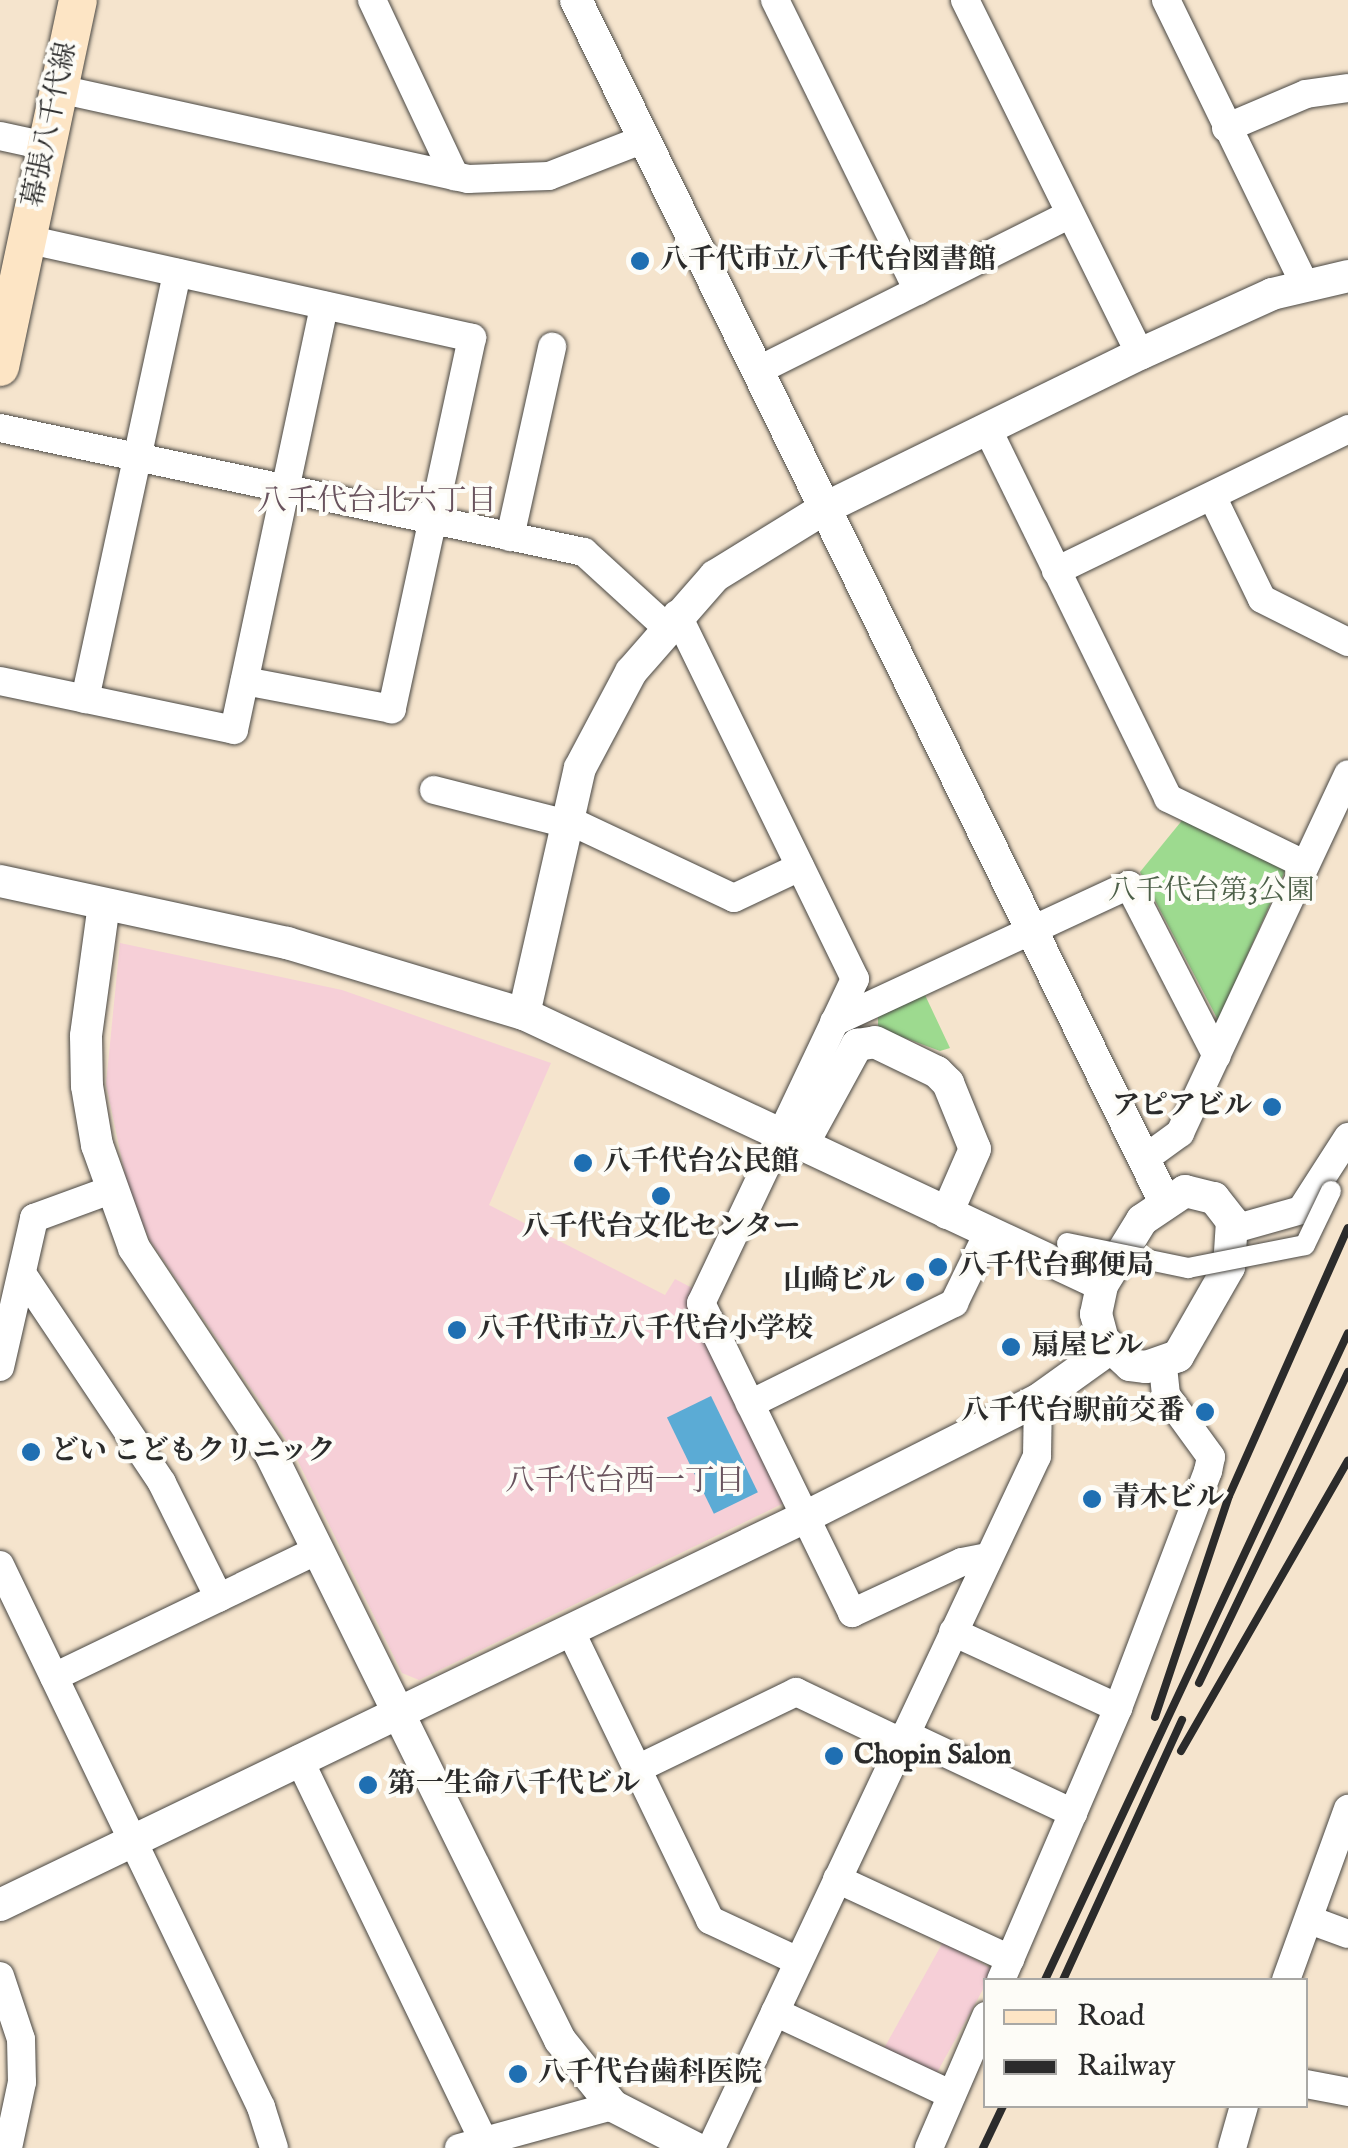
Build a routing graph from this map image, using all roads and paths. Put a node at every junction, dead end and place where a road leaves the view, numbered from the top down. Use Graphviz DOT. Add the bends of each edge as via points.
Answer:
graph roads {
  1 [pos="78,0"];
  2 [pos="372,0"];
  3 [pos="576,0"];
  4 [pos="775,0"];
  5 [pos="965,0"];
  6 [pos="1166,0"];
  7 [pos="59,88"];
  8 [pos="1348,88"];
  9 [pos="1226,128"];
  10 [pos="0,136"];
  11 [pos="644,139"];
  12 [pos="46,146"];
  13 [pos="455,176"];
  14 [pos="1070,214"];
  15 [pos="26,239"];
  16 [pos="177,273"];
  17 [pos="1348,276"];
  18 [pos="1304,283"];
  19 [pos="918,291"];
  20 [pos="324,306"];
  21 [pos="552,347"];
  22 [pos="1140,354"];
  23 [pos="0,367"];
  24 [pos="757,371"];
  25 [pos="0,428"];
  26 [pos="987,428"];
  27 [pos="1348,429"];
  28 [pos="137,458"];
  29 [pos="285,489"];
  30 [pos="1212,496"];
  31 [pos="825,508"];
  32 [pos="432,520"];
  33 [pos="510,537"];
  34 [pos="1056,571"];
  35 [pos="671,620"];
  36 [pos="1348,642"];
  37 [pos="0,681"];
  38 [pos="244,681"];
  39 [pos="85,699"];
  40 [pos="1348,774"];
  41 [pos="434,790"];
  42 [pos="568,822"];
  43 [pos="1304,864"];
  44 [pos="800,866"];
  45 [pos="0,881"];
  46 [pos="104,904"];
  47 [pos="1032,932"];
  48 [pos="524,1014"];
  49 [pos="834,1022"];
  50 [pos="1217,1056"];
  51 [pos="793,1137"];
  52 [pos="1348,1137"];
  53 [pos="1143,1160"];
  54 [pos="110,1190"];
  55 [pos="1331,1191"];
  56 [pos="1164,1200"];
  57 [pos="947,1213"];
  58 [pos="1234,1229"];
  59 [pos="988,1233"];
  60 [pos="1067,1243"];
  61 [pos="23,1276"];
  62 [pos="1102,1285"];
  63 [pos="1109,1350"];
  64 [pos="1163,1364"];
  65 [pos="0,1368"];
  66 [pos="1038,1400"];
  67 [pos="750,1404"];
  68 [pos="805,1517"];
  69 [pos="318,1550"];
  70 [pos="988,1558"];
  71 [pos="0,1565"];
  72 [pos="219,1598"];
  73 [pos="571,1632"];
  74 [pos="953,1632"];
  75 [pos="54,1677"];
  76 [pos="1118,1708"];
  77 [pos="399,1712"];
  78 [pos="903,1738"];
  79 [pos="300,1759"];
  80 [pos="637,1769"];
  81 [pos="1348,1810"];
  82 [pos="1074,1813"];
  83 [pos="133,1841"];
  84 [pos="837,1879"];
  85 [pos="0,1905"];
  86 [pos="1310,1920"];
  87 [pos="1348,1934"];
  88 [pos="798,1961"];
  89 [pos="1005,1970"];
  90 [pos="0,1976"];
  91 [pos="1287,1978"];
  92 [pos="775,2012"];
  93 [pos="983,2023"];
  94 [pos="1308,2084"];
  95 [pos="1348,2092"];
  96 [pos="952,2095"];
  97 [pos="613,2106"];
  98 [pos="1243,2108"];
  99 [pos="475,2146"];
  100 [pos="8,2148"];
  101 [pos="274,2148"];
  102 [pos="694,2148"];
  103 [pos="711,2148"];
  104 [pos="929,2148"];
  105 [pos="1232,2148"];
  1 -- 7 [label="main road, 幕張八千代線"];
  2 -- 13 [label="street"];
  3 -- 11 [label="street"];
  4 -- 19 [label="street"];
  5 -- 14 [label="street"];
  6 -- 9 [label="street"];
  7 -- 12 [label="main road, 幕張八千代線"];
  7 -- 13 [label="street"];
  8 -- 9 [label="street" via="1306,94"];
  9 -- 18 [label="street"];
  10 -- 12 [label="street"];
  11 -- 13 [label="street" via="549,176 508,182"];
  11 -- 24 [label="street"];
  12 -- 15 [label="main road, 幕張八千代線"];
  14 -- 19 [label="street"];
  14 -- 22 [label="street"];
  15 -- 16 [label="street"];
  15 -- 23 [label="main road, 幕張八千代線"];
  16 -- 20 [label="street"];
  16 -- 28 [label="street"];
  17 -- 18 [label="street"];
  18 -- 22 [label="street"];
  19 -- 24 [label="street"];
  20 -- 29 [label="street"];
  20 -- 32 [label="street" via="472,338"];
  21 -- 33 [label="street"];
  22 -- 26 [label="street"];
  24 -- 31 [label="street"];
  25 -- 28 [label="street"];
  26 -- 31 [label="street"];
  26 -- 34 [label="street"];
  27 -- 30 [label="street"];
  28 -- 29 [label="street"];
  28 -- 39 [label="street"];
  29 -- 32 [label="street"];
  29 -- 38 [label="street"];
  30 -- 34 [label="street"];
  30 -- 36 [label="street" via="1262,600"];
  31 -- 35 [label="street" via="758,545"];
  31 -- 47 [label="street"];
  32 -- 33 [label="street"];
  32 -- 38 [label="street" via="392,709"];
  33 -- 35 [label="street" via="584,552"];
  34 -- 43 [label="street" via="1168,798"];
  35 -- 42 [label="street" via="606,710 580,768"];
  35 -- 44 [label="street"];
  37 -- 39 [label="street"];
  38 -- 39 [label="street" via="234,730"];
  40 -- 43 [label="street"];
  41 -- 42 [label="street"];
  42 -- 44 [label="street" via="734,898"];
  42 -- 48 [label="street"];
  43 -- 50 [label="street"];
  44 -- 49 [label="street" via="855,979"];
  45 -- 46 [label="street"];
  46 -- 48 [label="street" via="385,968"];
  46 -- 54 [label="street" via="87,1069"];
  47 -- 49 [label="street"];
  47 -- 50 [label="street" via="1129,885"];
  47 -- 53 [label="street"];
  48 -- 51 [label="street"];
  49 -- 51 [label="street"];
  50 -- 53 [label="street" via="1180,1133"];
  51 -- 57 [label="street"];
  51 -- 57 [label="street" via="857,1044 875,1042 936,1072 948,1084 975,1149"];
  51 -- 67 [label="street" via="702,1303"];
  52 -- 58 [label="street" via="1302,1210"];
  53 -- 56 [label="street"];
  54 -- 61 [label="street" via="34,1218"];
  54 -- 69 [label="street" via="134,1248 270,1453"];
  55 -- 60 [label="street, bridge" via="1305,1245 1188,1268"];
  56 -- 58 [label="street" via="1200,1192 1225,1208"];
  56 -- 62 [label="street" via="1142,1220"];
  57 -- 59 [label="street"];
  58 -- 64 [label="street" via="1229,1267 1200,1327"];
  59 -- 62 [label="street"];
  59 -- 67 [label="street" via="954,1302"];
  61 -- 65 [label="street"];
  61 -- 72 [label="street" via="162,1483"];
  62 -- 63 [label="street" via="1096,1314"];
  63 -- 64 [label="street" via="1130,1364"];
  63 -- 66 [label="street"];
  64 -- 76 [label="street" via="1179,1421 1211,1457"];
  66 -- 68 [label="street"];
  66 -- 70 [label="street" via="1037,1456"];
  67 -- 68 [label="street"];
  68 -- 70 [label="street" via="852,1613 962,1562"];
  68 -- 73 [label="street"];
  69 -- 72 [label="street"];
  69 -- 77 [label="street"];
  70 -- 74 [label="street"];
  71 -- 75 [label="street"];
  72 -- 75 [label="street"];
  73 -- 77 [label="street"];
  73 -- 80 [label="street"];
  74 -- 76 [label="street"];
  74 -- 78 [label="street"];
  75 -- 83 [label="street"];
  76 -- 82 [label="street"];
  77 -- 79 [label="street"];
  77 -- 97 [label="street" via="560,2040"];
  78 -- 80 [label="street" via="796,1692"];
  78 -- 82 [label="street"];
  78 -- 84 [label="street"];
  79 -- 83 [label="street"];
  79 -- 99 [label="street"];
  80 -- 88 [label="street" via="710,1920"];
  81 -- 86 [label="street"];
  82 -- 89 [label="street"];
  83 -- 85 [label="street"];
  83 -- 101 [label="street" via="261,2107"];
  84 -- 88 [label="street"];
  84 -- 89 [label="street"];
  86 -- 87 [label="street"];
  86 -- 91 [label="street"];
  88 -- 92 [label="street"];
  90 -- 100 [label="street" via="21,2038 22,2082"];
  92 -- 96 [label="street"];
  92 -- 103 [label="street"];
  93 -- 96 [label="street"];
  94 -- 95 [label="street"];
  96 -- 104 [label="street"];
  97 -- 99 [label="street"];
  97 -- 102 [label="street"];
  98 -- 105 [label="street"];
}
